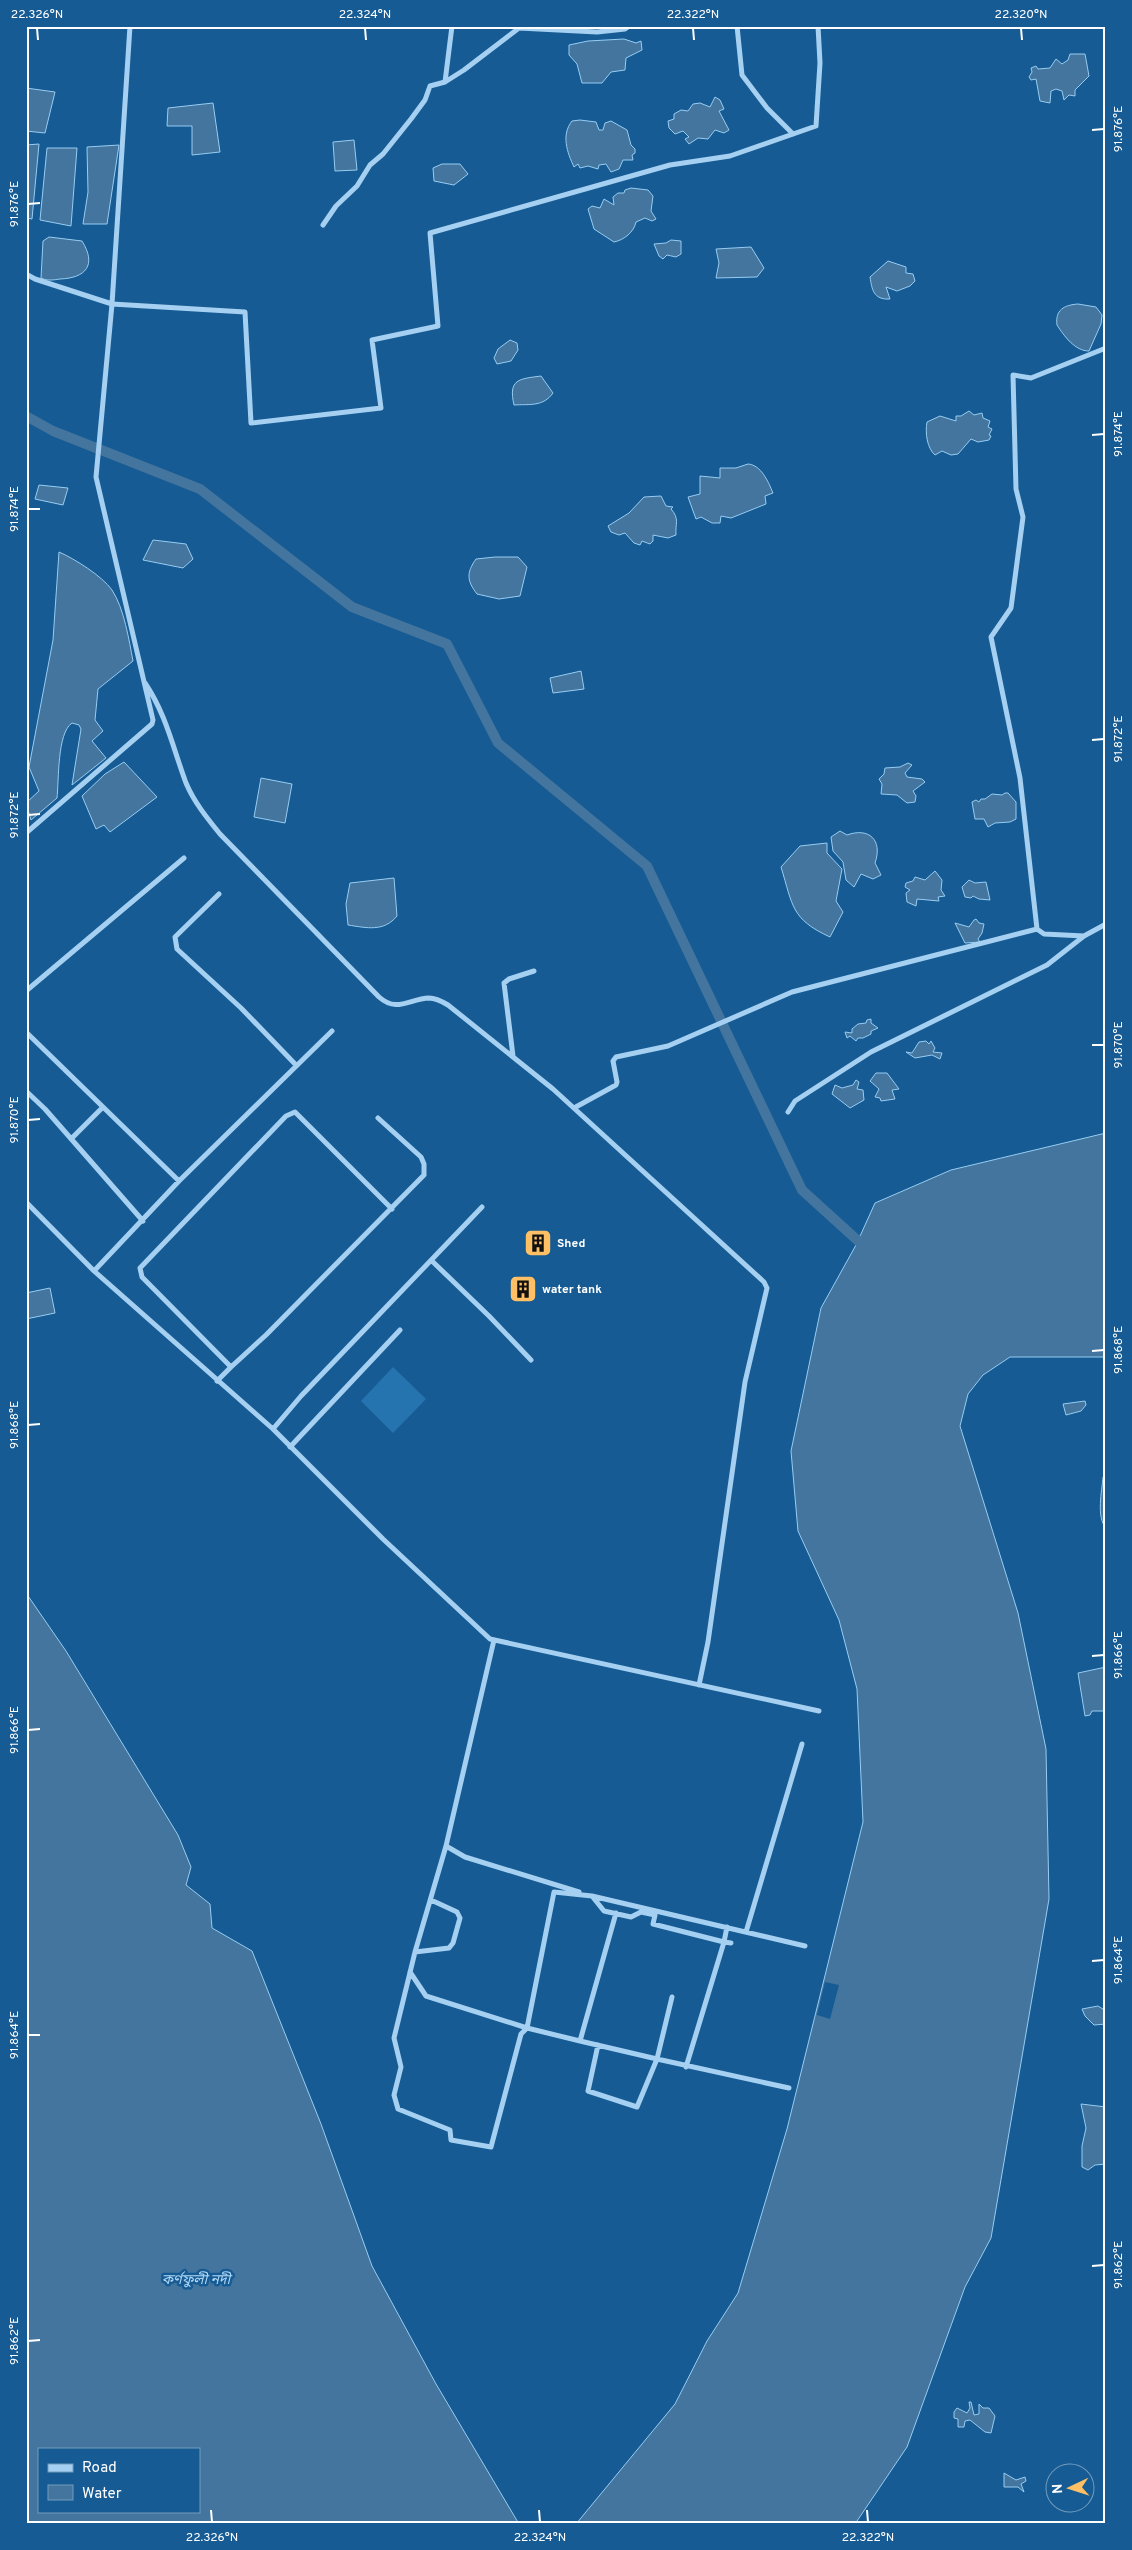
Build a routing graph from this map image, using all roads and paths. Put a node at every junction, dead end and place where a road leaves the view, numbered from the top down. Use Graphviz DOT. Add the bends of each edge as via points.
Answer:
graph roads {
  1 [pos="130,26"];
  2 [pos="452,26"];
  3 [pos="629,26"];
  4 [pos="737,26"];
  5 [pos="818,26"];
  6 [pos="445,82"];
  7 [pos="793,134"];
  8 [pos="323,226"];
  9 [pos="26,274"];
  10 [pos="112,304"];
  11 [pos="1106,348"];
  12 [pos="145,683"];
  13 [pos="26,833"];
  14 [pos="184,858"];
  15 [pos="219,894"];
  16 [pos="1105,925"];
  17 [pos="1037,929"];
  18 [pos="1084,936"];
  19 [pos="534,972"];
  20 [pos="26,991"];
  21 [pos="332,1030"];
  22 [pos="26,1032"];
  23 [pos="513,1056"];
  24 [pos="296,1065"];
  25 [pos="26,1091"];
  26 [pos="103,1107"];
  27 [pos="574,1108"];
  28 [pos="788,1112"];
  29 [pos="378,1118"];
  30 [pos="71,1139"];
  31 [pos="179,1181"];
  32 [pos="26,1202"];
  33 [pos="482,1207"];
  34 [pos="392,1209"];
  35 [pos="143,1220"];
  36 [pos="432,1261"];
  37 [pos="94,1271"];
  38 [pos="400,1330"];
  39 [pos="531,1360"];
  40 [pos="230,1367"];
  41 [pos="217,1381"];
  42 [pos="273,1429"];
  43 [pos="290,1447"];
  44 [pos="494,1640"];
  45 [pos="699,1685"];
  46 [pos="819,1711"];
  47 [pos="802,1744"];
  48 [pos="446,1846"];
  49 [pos="592,1896"];
  50 [pos="431,1900"];
  51 [pos="616,1914"];
  52 [pos="727,1927"];
  53 [pos="746,1932"];
  54 [pos="724,1942"];
  55 [pos="731,1943"];
  56 [pos="805,1946"];
  57 [pos="416,1952"];
  58 [pos="410,1972"];
  59 [pos="672,1997"];
  60 [pos="527,2028"];
  61 [pos="580,2041"];
  62 [pos="598,2045"];
  63 [pos="657,2059"];
  64 [pos="686,2067"];
  65 [pos="789,2088"];
  1 -- 10 [label="street"];
  2 -- 6 [label="street"];
  3 -- 6 [label="street" via="597,32 520,28"];
  4 -- 7 [label="street" via="742,75 767,108"];
  5 -- 7 [label="street" via="820,63 816,126"];
  6 -- 8 [label="street" via="430,86 412,119 383,154 370,164 357,186 336,206"];
  7 -- 10 [label="street" via="730,156 670,165 430,233 438,326 372,340 381,408 252,423 244,312"];
  9 -- 10 [label="street"];
  10 -- 12 [label="street" via="96,476"];
  11 -- 17 [label="street" via="1031,378 1013,375 1016,489 1023,518 1011,608 991,637 1020,778"];
  12 -- 13 [label="street" via="153,712 152,724"];
  12 -- 23 [label="street" via="164,715 186,784 198,806 271,888 387,1004 431,998 440,1001"];
  14 -- 20 [label="street"];
  15 -- 24 [label="street" via="175,937 177,948"];
  16 -- 18 [label="street"];
  17 -- 18 [label="street" via="1044,934"];
  17 -- 27 [label="street" via="792,992 668,1046 616,1057 613,1061 616,1085"];
  18 -- 28 [label="street" via="1048,965 871,1052 795,1101"];
  19 -- 23 [label="street" via="504,983"];
  21 -- 24 [label="street"];
  22 -- 26 [label="street"];
  23 -- 27 [label="street"];
  24 -- 31 [label="street"];
  25 -- 30 [label="street"];
  26 -- 30 [label="street"];
  26 -- 31 [label="street"];
  27 -- 45 [label="street" via="767,1288 745,1382"];
  29 -- 34 [label="street" via="424,1164 424,1176"];
  30 -- 35 [label="street"];
  31 -- 35 [label="street"];
  32 -- 37 [label="street"];
  33 -- 36 [label="street"];
  34 -- 40 [label="street" via="266,1336"];
  34 -- 40 [label="street" via="295,1112 286,1116 140,1268 142,1277"];
  35 -- 37 [label="street"];
  36 -- 39 [label="street"];
  36 -- 42 [label="street"];
  37 -- 41 [label="street"];
  38 -- 43 [label="street"];
  40 -- 41 [label="street"];
  41 -- 42 [label="street"];
  42 -- 43 [label="street"];
  43 -- 44 [label="street"];
  44 -- 45 [label="street"];
  44 -- 48 [label="street"];
  45 -- 46 [label="street"];
  47 -- 53 [label="street"];
  48 -- 49 [label="street" via="465,1857"];
  48 -- 50 [label="street"];
  49 -- 51 [label="street" via="604,1911"];
  49 -- 52 [label="street"];
  49 -- 60 [label="street" via="554,1892"];
  50 -- 57 [label="street"];
  50 -- 57 [label="street" via="457,1912 460,1918 453,1944 448,1948"];
  51 -- 54 [label="street" via="631,1917 642,1912 655,1915 653,1924"];
  51 -- 61 [label="street"];
  52 -- 53 [label="street"];
  52 -- 54 [label="street"];
  53 -- 56 [label="street"];
  54 -- 55 [label="street"];
  54 -- 64 [label="street"];
  57 -- 58 [label="street"];
  58 -- 60 [label="street" via="426,1996"];
  58 -- 60 [label="street" via="394,2038 401,2067 394,2095 398,2109 450,2130 451,2140 491,2147 521,2034"];
  59 -- 63 [label="street"];
  60 -- 61 [label="street"];
  61 -- 62 [label="street"];
  62 -- 63 [label="street"];
  62 -- 63 [label="street" via="588,2091 637,2107"];
  63 -- 64 [label="street"];
  64 -- 65 [label="street"];
}
